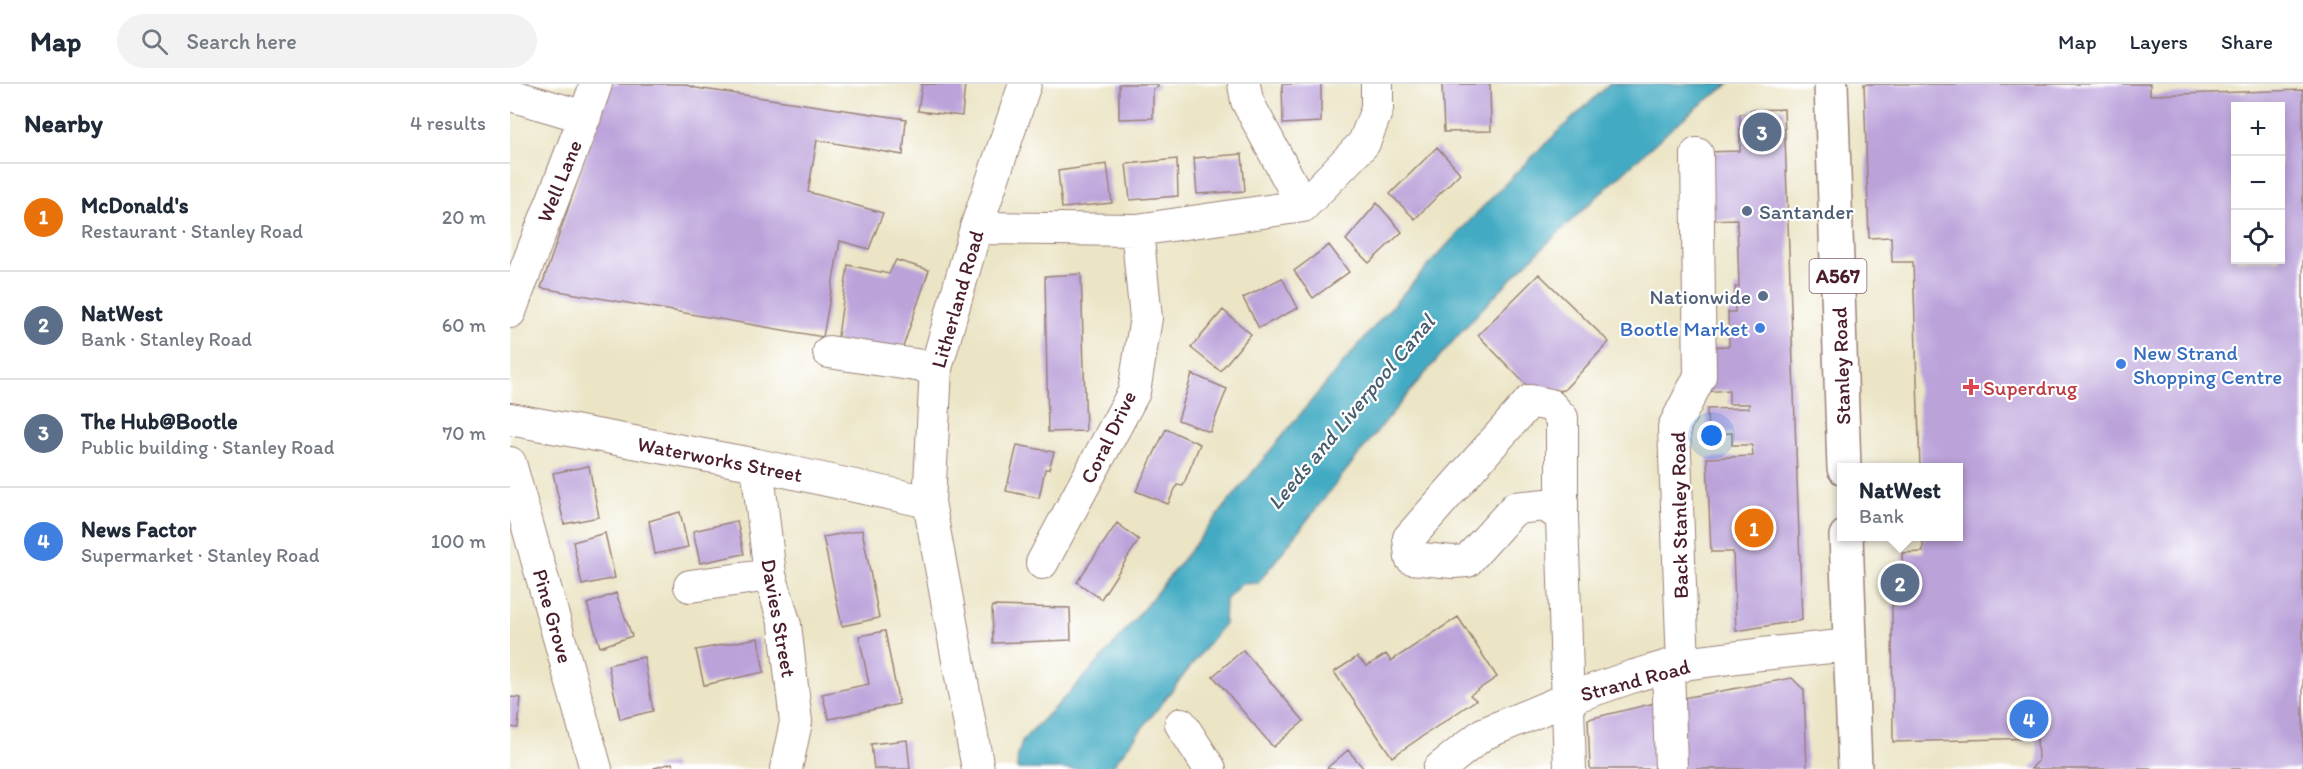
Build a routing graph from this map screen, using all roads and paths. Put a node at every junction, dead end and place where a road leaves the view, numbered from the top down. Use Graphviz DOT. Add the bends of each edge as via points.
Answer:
graph roads {
  1 [pos="596,84"];
  2 [pos="1025,84"];
  3 [pos="1244,84"];
  4 [pos="1377,84"];
  5 [pos="1831,84"];
  6 [pos="510,96"];
  7 [pos="585,117"];
  8 [pos="1697,153"];
  9 [pos="1304,206"];
  10 [pos="976,228"];
  11 [pos="1137,230"];
  12 [pos="520,249"];
  13 [pos="510,312"];
  14 [pos="829,352"];
  15 [pos="936,368"];
  16 [pos="510,419"];
  17 [pos="510,463"];
  18 [pos="1844,463"];
  19 [pos="757,465"];
  20 [pos="929,502"];
  21 [pos="1562,517"];
  22 [pos="1846,541"];
  23 [pos="1042,563"];
  24 [pos="770,575"];
  25 [pos="690,586"];
  26 [pos="1850,645"];
  27 [pos="1676,666"];
  28 [pos="1567,699"];
  29 [pos="1181,724"];
  30 [pos="977,763"];
  31 [pos="596,769"];
  32 [pos="786,769"];
  33 [pos="1210,769"];
  34 [pos="1439,769"];
  35 [pos="1570,769"];
  36 [pos="1671,769"];
  37 [pos="1855,769"];
  1 -- 7 [label="street, Well Lane"];
  2 -- 10 [label="street, Litherland Road"];
  3 -- 9 [label="street" via="1247,101"];
  4 -- 9 [label="street" via="1377,109 1364,143"];
  5 -- 18 [label="main road, Stanley Road / A567"];
  6 -- 7 [label="street"];
  7 -- 12 [label="street, Well Lane"];
  8 -- 27 [label="street, Back Stanley Road" via="1700,376 1674,427"];
  9 -- 11 [label="street"];
  10 -- 11 [label="street"];
  10 -- 15 [label="street, Litherland Road"];
  11 -- 23 [label="street, Coral Drive" via="1146,318 1134,392"];
  12 -- 13 [label="street, Well Lane"];
  14 -- 15 [label="street"];
  15 -- 20 [label="street, Litherland Road"];
  16 -- 19 [label="street, Waterworks Street"];
  17 -- 31 [label="street, Pine Grove"];
  19 -- 20 [label="street, Waterworks Street"];
  19 -- 24 [label="street, Davies Street"];
  20 -- 30 [label="street, Litherland Road"];
  21 -- 21 [label="street" via="1562,418 1550,405 1530,401 1409,538 1411,558 1467,561 1515,508 1545,506"];
  21 -- 28 [label="street"];
  22 -- 26 [label="main road"];
  24 -- 25 [label="street"];
  24 -- 32 [label="street, Davies Street" via="785,626 796,722"];
  26 -- 27 [label="street, Strand Road"];
  26 -- 37 [label="main road"];
  27 -- 28 [label="street, Strand Road"];
  27 -- 36 [label="street, Back Stanley Road"];
  28 -- 34 [label="street, Strand Road" via="1483,734"];
  28 -- 35 [label="street"];
  29 -- 33 [label="street"];
}
